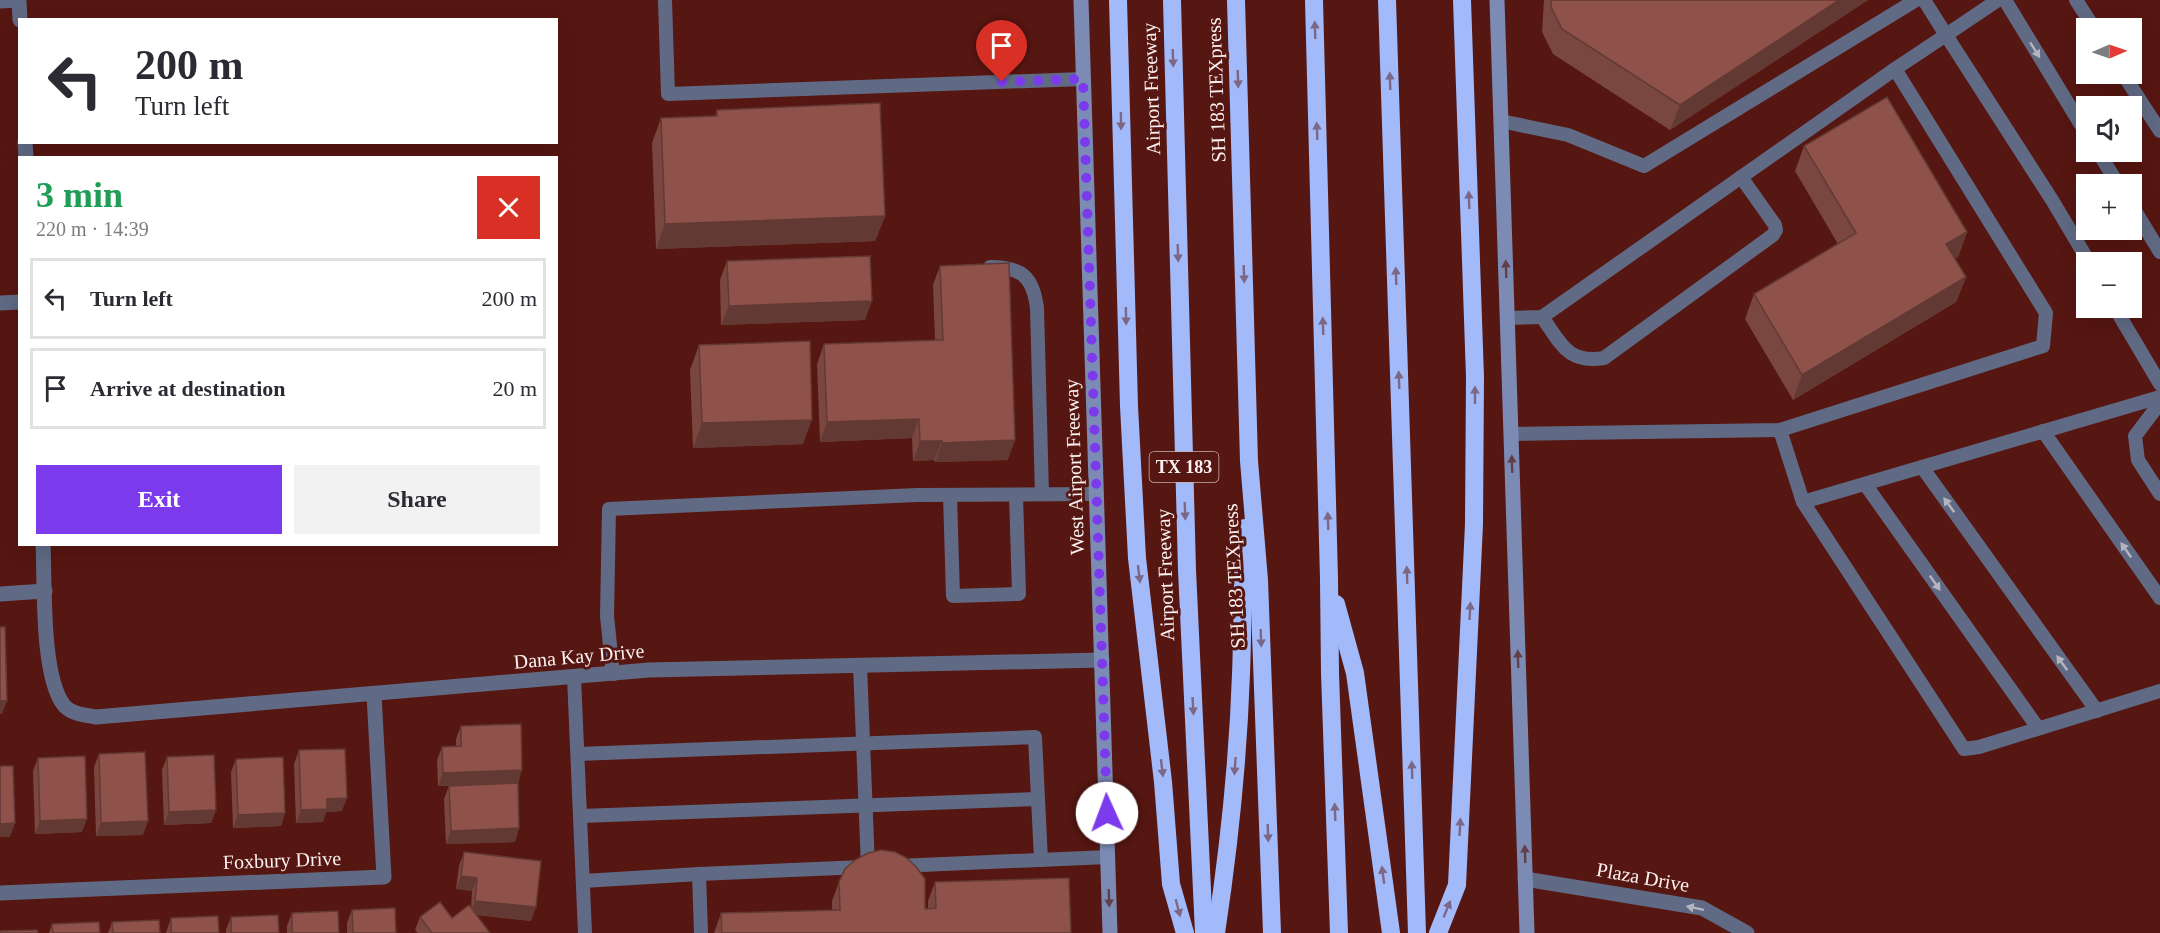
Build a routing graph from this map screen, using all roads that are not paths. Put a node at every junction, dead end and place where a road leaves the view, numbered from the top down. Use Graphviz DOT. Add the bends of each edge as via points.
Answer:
graph roads {
  1 [pos="18,0"];
  2 [pos="665,0"];
  3 [pos="1081,0"];
  4 [pos="1118,0"];
  5 [pos="1172,0"];
  6 [pos="1236,0"];
  7 [pos="1314,0"];
  8 [pos="1388,0"];
  9 [pos="1462,0"];
  10 [pos="1497,0"];
  11 [pos="1916,0"];
  12 [pos="1924,0"];
  13 [pos="1998,0"];
  14 [pos="2005,0"];
  15 [pos="2076,0"];
  16 [pos="0,1"];
  17 [pos="20,18"];
  18 [pos="2088,18"];
  19 [pos="1946,35"];
  20 [pos="1894,69"];
  21 [pos="1083,79"];
  22 [pos="2129,84"];
  23 [pos="2076,117"];
  24 [pos="1501,121"];
  25 [pos="2160,131"];
  26 [pos="1741,177"];
  27 [pos="2142,222"];
  28 [pos="2083,252"];
  29 [pos="2160,252"];
  30 [pos="980,267"];
  31 [pos="18,302"];
  32 [pos="0,303"];
  33 [pos="1542,317"];
  34 [pos="1507,318"];
  35 [pos="2121,318"];
  36 [pos="2160,384"];
  37 [pos="2160,397"];
  38 [pos="2160,404"];
  39 [pos="1780,430"];
  40 [pos="2043,431"];
  41 [pos="1511,434"];
  42 [pos="1922,467"];
  43 [pos="1865,484"];
  44 [pos="1042,494"];
  45 [pos="1096,494"];
  46 [pos="2160,494"];
  47 [pos="950,495"];
  48 [pos="1016,495"];
  49 [pos="1803,502"];
  50 [pos="43,546"];
  51 [pos="1329,579"];
  52 [pos="1250,581"];
  53 [pos="45,591"];
  54 [pos="0,594"];
  55 [pos="2160,598"];
  56 [pos="1102,660"];
  57 [pos="860,665"];
  58 [pos="613,674"];
  59 [pos="574,677"];
  60 [pos="2160,691"];
  61 [pos="374,694"];
  62 [pos="2097,711"];
  63 [pos="2038,729"];
  64 [pos="864,742"];
  65 [pos="578,754"];
  66 [pos="1038,799"];
  67 [pos="866,805"];
  68 [pos="580,816"];
  69 [pos="1108,857"];
  70 [pos="1041,860"];
  71 [pos="918,865"];
  72 [pos="878,867"];
  73 [pos="699,874"];
  74 [pos="1525,879"];
  75 [pos="583,881"];
  76 [pos="917,883"];
  77 [pos="0,893"];
  78 [pos="705,926"];
  79 [pos="585,933"];
  80 [pos="1110,933"];
  81 [pos="1185,933"];
  82 [pos="1204,933"];
  83 [pos="1216,933"];
  84 [pos="1272,933"];
  85 [pos="1339,933"];
  86 [pos="1390,933"];
  87 [pos="1417,933"];
  88 [pos="1438,933"];
  89 [pos="1527,933"];
  90 [pos="1747,933"];
  1 -- 16 [label="street"];
  1 -- 17 [label="street"];
  2 -- 21 [label="lane" via="668,94"];
  3 -- 21 [label="main road, West Airport Freeway"];
  4 -- 81 [label="highway, one-way" via="1128,406 1137,558 1171,884"];
  5 -- 82 [label="highway, Airport Freeway / TX 183, one-way" via="1187,570"];
  6 -- 52 [label="highway, SH 183 TEXpress, one-way"];
  51 -- 7 [label="highway, one-way"];
  87 -- 8 [label="highway, one-way"];
  88 -- 9 [label="highway, one-way" via="1457,885 1474,524 1475,377"];
  10 -- 24 [label="main road"];
  11 -- 24 [label="lane" via="1644,166 1568,135"];
  12 -- 19 [label="lane"];
  13 -- 19 [label="lane"];
  14 -- 23 [label="lane, one-way"];
  15 -- 18 [label="lane"];
  19 -- 20 [label="lane"];
  19 -- 28 [label="lane"];
  20 -- 26 [label="lane"];
  20 -- 39 [label="lane" via="2046,313 2043,346"];
  21 -- 45 [label="main road, West Airport Freeway"];
  22 -- 25 [label="lane"];
  34 -- 24 [label="main road, one-way"];
  26 -- 33 [label="lane"];
  26 -- 33 [label="lane" via="1775,225 1773,235 1604,358 1574,357"];
  27 -- 29 [label="lane"];
  30 -- 44 [label="lane" via="1019,271 1030,281 1035,294"];
  31 -- 32 [label="street"];
  33 -- 34 [label="lane"];
  34 -- 41 [label="main road"];
  35 -- 36 [label="lane"];
  37 -- 40 [label="lane"];
  38 -- 46 [label="lane" via="2135,436 2138,460"];
  39 -- 41 [label="lane"];
  39 -- 49 [label="lane"];
  40 -- 42 [label="lane"];
  55 -- 40 [label="lane, one-way"];
  74 -- 41 [label="main road, one-way"];
  42 -- 43 [label="lane"];
  62 -- 42 [label="lane, one-way"];
  43 -- 49 [label="lane"];
  43 -- 63 [label="lane, one-way"];
  44 -- 45 [label="lane"];
  44 -- 48 [label="lane"];
  45 -- 56 [label="main road, West Airport Freeway"];
  47 -- 48 [label="lane"];
  47 -- 48 [label="lane" via="953,596 1019,594"];
  47 -- 58 [label="lane" via="609,509 607,616"];
  49 -- 63 [label="lane" via="1964,749"];
  50 -- 53 [label="street"];
  85 -- 51 [label="highway, one-way"];
  86 -- 51 [label="highway, one-way" via="1355,673"];
  52 -- 83 [label="highway, one-way" via="1232,804"];
  52 -- 84 [label="highway, SH 183 TEXpress, one-way"];
  53 -- 54 [label="street"];
  53 -- 61 [label="street, Dana Kay Drive" via="51,678 64,705 79,715 96,717"];
  56 -- 57 [label="street, Dana Kay Drive"];
  56 -- 69 [label="main road, West Airport Freeway"];
  57 -- 58 [label="street, Dana Kay Drive"];
  57 -- 64 [label="lane"];
  58 -- 59 [label="street, Dana Kay Drive"];
  59 -- 61 [label="street, Dana Kay Drive"];
  59 -- 65 [label="lane"];
  60 -- 62 [label="lane"];
  61 -- 77 [label="street, Foxbury Drive" via="384,877"];
  62 -- 63 [label="lane"];
  64 -- 65 [label="lane"];
  64 -- 66 [label="lane" via="1035,737"];
  64 -- 67 [label="lane"];
  65 -- 68 [label="lane"];
  66 -- 67 [label="lane"];
  66 -- 70 [label="lane"];
  67 -- 68 [label="lane"];
  67 -- 72 [label="lane"];
  68 -- 75 [label="lane"];
  69 -- 70 [label="lane"];
  69 -- 80 [label="main road, West Airport Freeway, one-way"];
  70 -- 71 [label="lane"];
  71 -- 72 [label="lane"];
  71 -- 76 [label="lane"];
  72 -- 73 [label="lane"];
  73 -- 75 [label="lane"];
  73 -- 78 [label="lane"];
  74 -- 89 [label="main road"];
  90 -- 74 [label="street, Plaza Drive, one-way" via="1702,908"];
  75 -- 79 [label="lane"];
}
